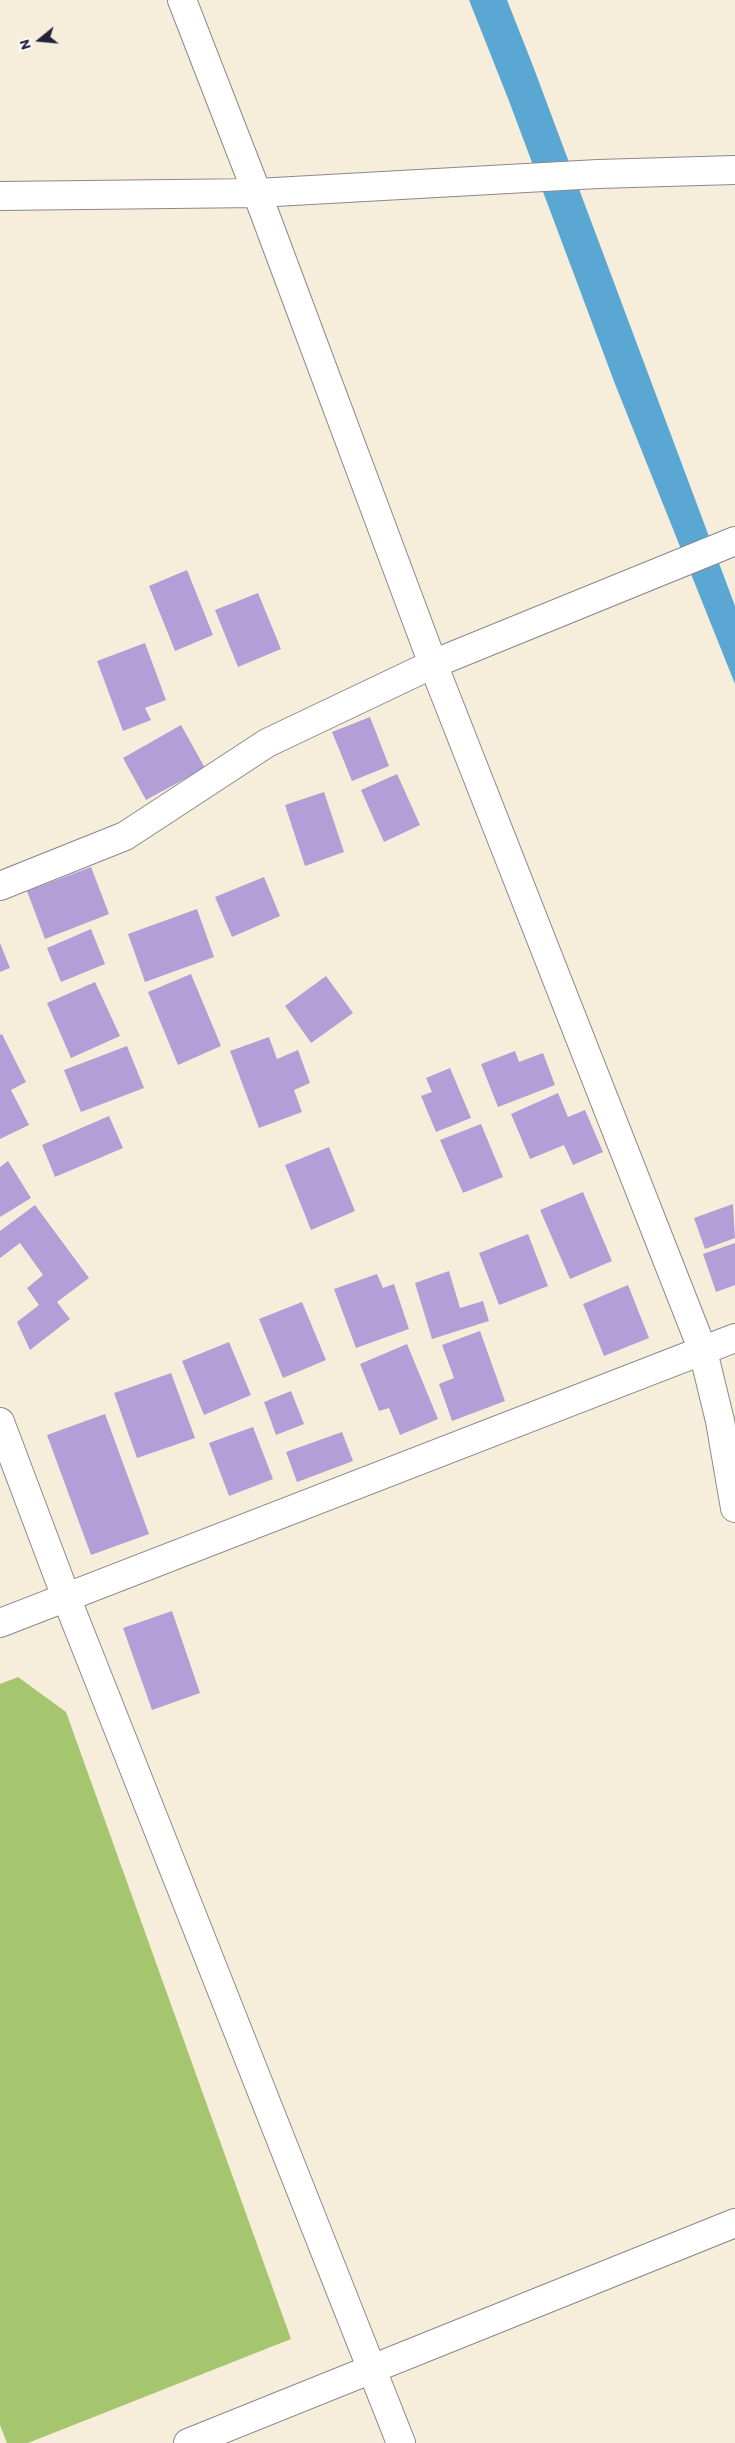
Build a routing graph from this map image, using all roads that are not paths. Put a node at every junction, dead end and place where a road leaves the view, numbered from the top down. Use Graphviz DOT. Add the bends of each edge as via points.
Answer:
graph roads {
  1 [pos="182,0"];
  2 [pos="735,170"];
  3 [pos="257,193"];
  4 [pos="0,196"];
  5 [pos="734,542"];
  6 [pos="433,664"];
  7 [pos="0,886"];
  8 [pos="735,1338"];
  9 [pos="703,1351"];
  10 [pos="0,1422"];
  11 [pos="735,1508"];
  12 [pos="66,1597"];
  13 [pos="0,1623"];
  14 [pos="735,2223"];
  15 [pos="374,2370"];
  16 [pos="188,2443"];
  17 [pos="401,2443"];
  1 -- 3 [label="street"];
  2 -- 3 [label="street" via="598,174"];
  3 -- 4 [label="street"];
  3 -- 6 [label="street"];
  5 -- 6 [label="street"];
  6 -- 7 [label="street" via="267,742 125,836"];
  6 -- 9 [label="street"];
  8 -- 9 [label="street"];
  9 -- 11 [label="street" via="720,1421"];
  9 -- 12 [label="street"];
  10 -- 12 [label="street"];
  12 -- 13 [label="street"];
  12 -- 15 [label="street"];
  14 -- 15 [label="street"];
  15 -- 16 [label="street"];
  15 -- 17 [label="street"];
}
